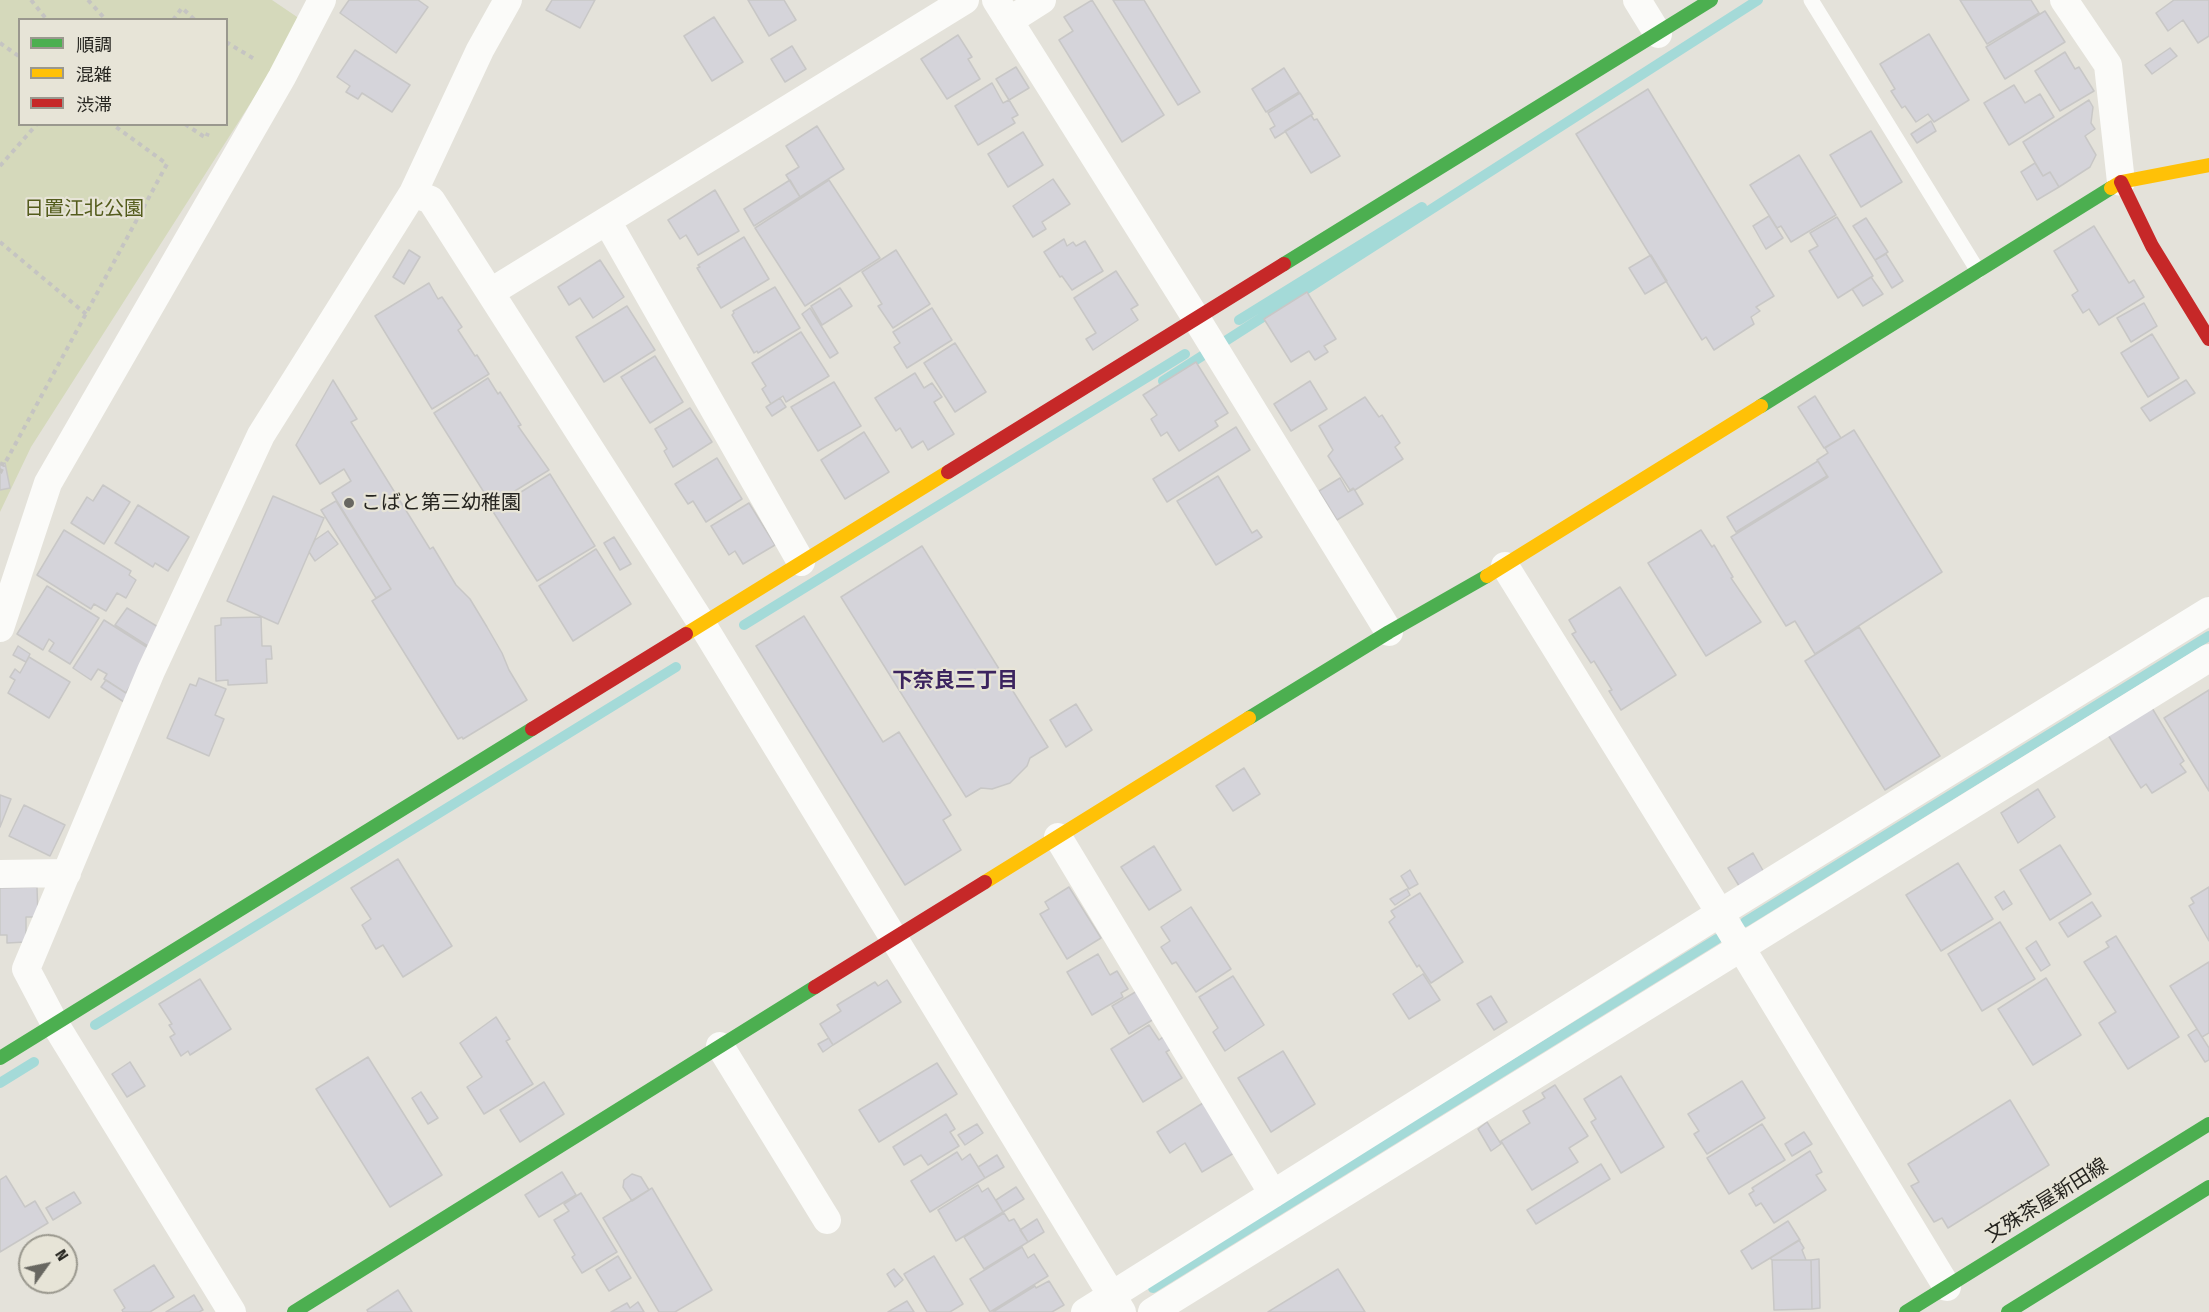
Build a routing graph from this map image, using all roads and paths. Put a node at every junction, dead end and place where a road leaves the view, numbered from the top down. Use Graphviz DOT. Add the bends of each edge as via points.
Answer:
graph roads {
  1 [pos="31,0"];
  2 [pos="88,0"];
  3 [pos="322,0"];
  4 [pos="508,0"];
  5 [pos="965,0"];
  6 [pos="1042,0"];
  7 [pos="1637,0"];
  8 [pos="1711,0"];
  9 [pos="1811,0"];
  10 [pos="2064,0"];
  11 [pos="1002,10"];
  12 [pos="45,18"];
  13 [pos="104,18"];
  14 [pos="174,18"];
  15 [pos="193,18"];
  16 [pos="1658,34"];
  17 [pos="0,43"];
  18 [pos="228,43"];
  19 [pos="18,56"];
  20 [pos="255,59"];
  21 [pos="35,126"];
  22 [pos="115,126"];
  23 [pos="188,126"];
  24 [pos="210,131"];
  25 [pos="2209,165"];
  26 [pos="0,166"];
  27 [pos="2121,182"];
  28 [pos="413,193"];
  29 [pos="607,220"];
  30 [pos="0,242"];
  31 [pos="1978,271"];
  32 [pos="491,292"];
  33 [pos="86,314"];
  34 [pos="1196,318"];
  35 [pos="2209,339"];
  36 [pos="2,464"];
  37 [pos="0,473"];
  38 [pos="801,562"];
  39 [pos="1505,566"];
  40 [pos="2209,611"];
  41 [pos="702,624"];
  42 [pos="0,628"];
  43 [pos="1389,632"];
  44 [pos="2209,658"];
  45 [pos="1058,837"];
  46 [pos="67,873"];
  47 [pos="0,874"];
  48 [pos="1720,913"];
  49 [pos="894,938"];
  50 [pos="1741,947"];
  51 [pos="55,1024"];
  52 [pos="720,1046"];
  53 [pos="0,1058"];
  54 [pos="2209,1124"];
  55 [pos="2209,1187"];
  56 [pos="1273,1194"];
  57 [pos="827,1220"];
  58 [pos="1947,1287"];
  59 [pos="1117,1304"];
  60 [pos="232,1312"];
  61 [pos="294,1312"];
  62 [pos="1084,1312"];
  63 [pos="1152,1312"];
  64 [pos="1906,1312"];
  65 [pos="2008,1312"];
  1 -- 12 [label="path"];
  2 -- 13 [label="path"];
  3 -- 42 [label="street" via="282,77 48,483"];
  4 -- 28 [label="street" via="480,50"];
  5 -- 29 [label="street"];
  6 -- 11 [label="street"];
  7 -- 16 [label="street"];
  8 -- 16 [label="street"];
  9 -- 31 [label="lane"];
  10 -- 27 [label="street" via="2108,65"];
  11 -- 34 [label="street"];
  14 -- 15 [label="path" via="182,8"];
  16 -- 34 [label="street"];
  17 -- 19 [label="path"];
  18 -- 20 [label="path"];
  21 -- 26 [label="path"];
  22 -- 33 [label="path" via="167,164"];
  23 -- 24 [label="path" via="206,138"];
  25 -- 27 [label="street"];
  27 -- 31 [label="street"];
  27 -- 35 [label="street" via="2152,246"];
  28 -- 32 [label="street" via="431,200"];
  28 -- 46 [label="street" via="261,435 151,671"];
  29 -- 32 [label="street"];
  29 -- 38 [label="street"];
  30 -- 33 [label="path"];
  31 -- 39 [label="street"];
  32 -- 41 [label="street"];
  33 -- 36 [label="path"];
  34 -- 38 [label="street"];
  34 -- 43 [label="street"];
  36 -- 37 [label="path"];
  38 -- 41 [label="street"];
  39 -- 43 [label="street"];
  39 -- 48 [label="street"];
  40 -- 48 [label="street"];
  41 -- 49 [label="street"];
  41 -- 51 [label="street"];
  43 -- 45 [label="street"];
  44 -- 50 [label="street"];
  45 -- 49 [label="street"];
  45 -- 56 [label="street"];
  46 -- 47 [label="street"];
  46 -- 51 [label="street" via="26,969"];
  48 -- 50 [label="street"];
  48 -- 56 [label="street"];
  49 -- 52 [label="street"];
  49 -- 59 [label="street"];
  50 -- 58 [label="street"];
  50 -- 63 [label="street"];
  51 -- 53 [label="street"];
  51 -- 60 [label="street"];
  52 -- 57 [label="street"];
  52 -- 61 [label="street"];
  54 -- 58 [label="street, 文殊茶屋新田線"];
  55 -- 65 [label="street"];
  56 -- 59 [label="street"];
  58 -- 64 [label="street, 文殊茶屋新田線"];
  59 -- 62 [label="street"];
}
